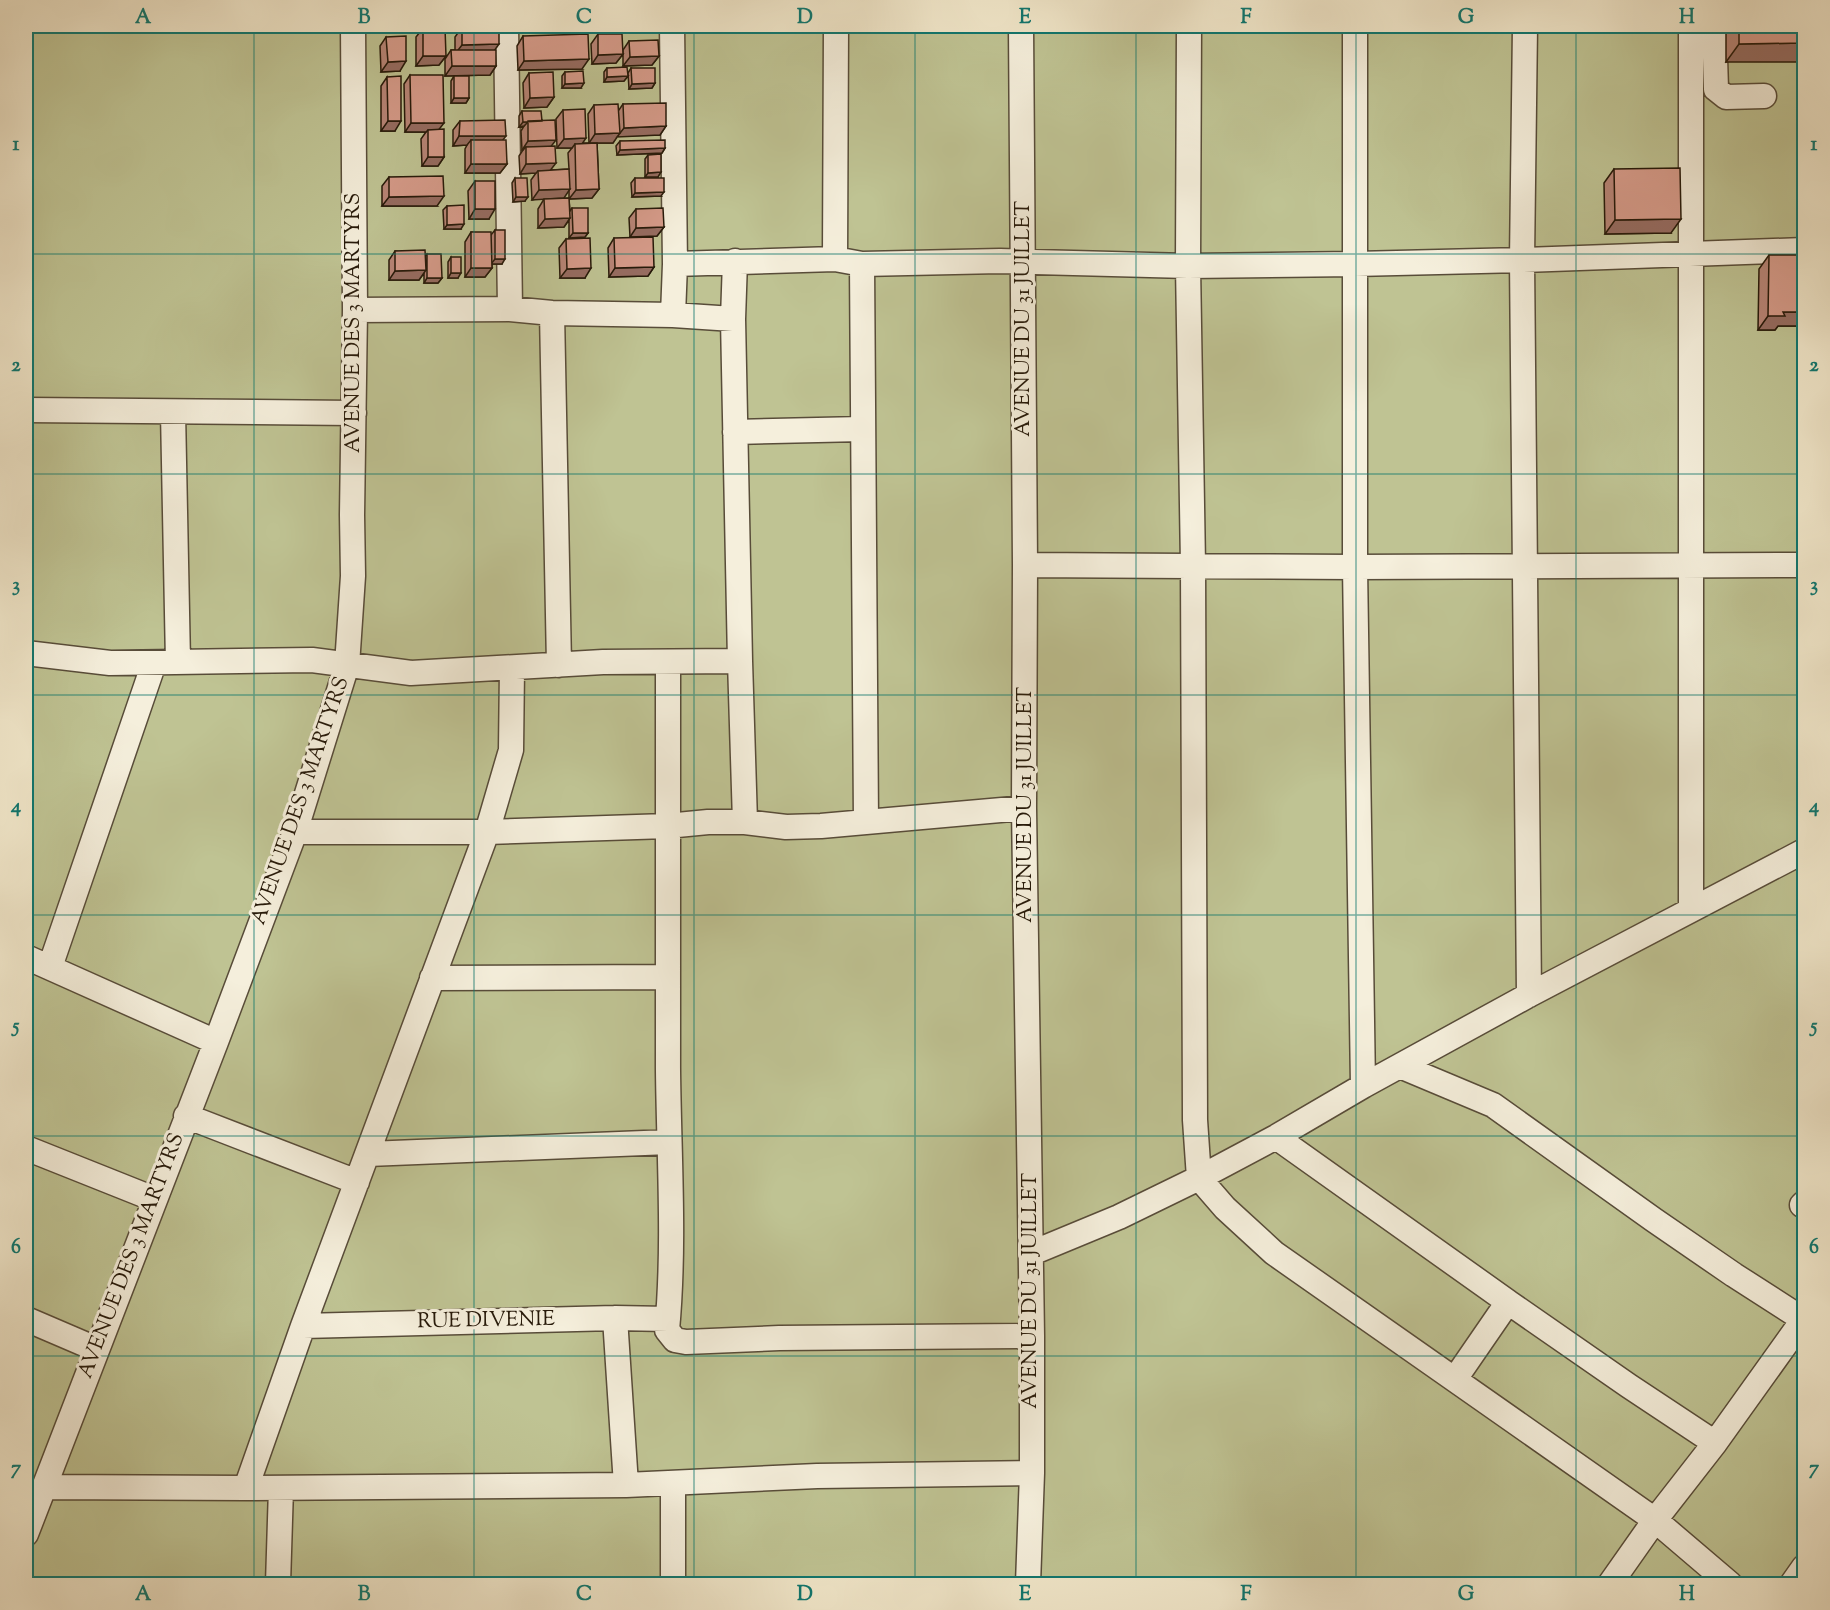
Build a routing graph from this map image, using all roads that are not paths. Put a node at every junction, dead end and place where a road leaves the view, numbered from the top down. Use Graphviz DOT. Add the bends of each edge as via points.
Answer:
graph roads {
  1 [pos="353,26"];
  2 [pos="506,26"];
  3 [pos="672,26"];
  4 [pos="836,26"];
  5 [pos="1021,26"];
  6 [pos="1190,26"];
  7 [pos="1355,26"];
  8 [pos="1525,26"];
  9 [pos="1691,26"];
  10 [pos="1714,26"];
  11 [pos="1764,96"];
  12 [pos="1804,250"];
  13 [pos="1690,253"];
  14 [pos="835,259"];
  15 [pos="1522,260"];
  16 [pos="735,261"];
  17 [pos="1024,262"];
  18 [pos="675,264"];
  19 [pos="862,264"];
  20 [pos="1355,264"];
  21 [pos="1188,266"];
  22 [pos="510,309"];
  23 [pos="355,310"];
  24 [pos="552,313"];
  25 [pos="673,315"];
  26 [pos="733,319"];
  27 [pos="26,410"];
  28 [pos="173,412"];
  29 [pos="354,413"];
  30 [pos="862,429"];
  31 [pos="735,432"];
  32 [pos="1025,565"];
  33 [pos="1193,565"];
  34 [pos="1690,565"];
  35 [pos="1804,565"];
  36 [pos="1525,566"];
  37 [pos="1355,567"];
  38 [pos="26,653"];
  39 [pos="740,661"];
  40 [pos="166,662"];
  41 [pos="668,662"];
  42 [pos="347,665"];
  43 [pos="559,665"];
  44 [pos="512,668"];
  45 [pos="1024,808"];
  46 [pos="746,822"];
  47 [pos="866,822"];
  48 [pos="667,826"];
  49 [pos="295,832"];
  50 [pos="487,832"];
  51 [pos="1804,851"];
  52 [pos="1691,909"];
  53 [pos="26,957"];
  54 [pos="50,967"];
  55 [pos="668,977"];
  56 [pos="432,978"];
  57 [pos="1528,994"];
  58 [pos="216,1042"];
  59 [pos="1400,1066"];
  60 [pos="1363,1086"];
  61 [pos="186,1116"];
  62 [pos="1276,1137"];
  63 [pos="669,1142"];
  64 [pos="26,1148"];
  65 [pos="368,1154"];
  66 [pos="1199,1178"];
  67 [pos="357,1182"];
  68 [pos="154,1199"];
  69 [pos="1032,1253"];
  70 [pos="1508,1302"];
  71 [pos="615,1318"];
  72 [pos="26,1319"];
  73 [pos="668,1319"];
  74 [pos="1804,1320"];
  75 [pos="303,1326"];
  76 [pos="1032,1336"];
  77 [pos="96,1349"];
  78 [pos="1455,1379"];
  79 [pos="1715,1443"];
  80 [pos="1032,1473"];
  81 [pos="673,1483"];
  82 [pos="626,1485"];
  83 [pos="44,1486"];
  84 [pos="246,1488"];
  85 [pos="281,1488"];
  86 [pos="1655,1521"];
  87 [pos="26,1534"];
  88 [pos="1804,1567"];
  89 [pos="278,1584"];
  90 [pos="673,1584"];
  91 [pos="1028,1584"];
  92 [pos="1610,1584"];
  93 [pos="1730,1584"];
  94 [pos="1792,1584"];
  1 -- 23 [label="street, AVENUE DES 3 MARTYRS"];
  2 -- 22 [label="street"];
  3 -- 18 [label="street"];
  4 -- 14 [label="street"];
  5 -- 17 [label="street, AVENUE DU 31 JUILLET"];
  6 -- 21 [label="street"];
  7 -- 20 [label="street"];
  8 -- 15 [label="street"];
  9 -- 13 [label="street"];
  10 -- 11 [label="street" via="1716,89 1726,97"];
  12 -- 13 [label="street"];
  13 -- 15 [label="street"];
  13 -- 34 [label="street"];
  14 -- 16 [label="street"];
  14 -- 19 [label="street"];
  15 -- 20 [label="street"];
  15 -- 36 [label="street"];
  16 -- 18 [label="street"];
  16 -- 26 [label="street"];
  17 -- 19 [label="street"];
  17 -- 21 [label="street"];
  17 -- 32 [label="street, AVENUE DU 31 JUILLET"];
  18 -- 25 [label="street"];
  19 -- 30 [label="street"];
  20 -- 21 [label="street"];
  20 -- 37 [label="street"];
  21 -- 33 [label="street"];
  22 -- 23 [label="street"];
  22 -- 24 [label="street"];
  23 -- 29 [label="street, AVENUE DES 3 MARTYRS"];
  24 -- 25 [label="street"];
  24 -- 43 [label="street"];
  25 -- 26 [label="street"];
  26 -- 31 [label="street"];
  27 -- 28 [label="street"];
  28 -- 29 [label="street"];
  28 -- 40 [label="street"];
  29 -- 42 [label="street, AVENUE DES 3 MARTYRS" via="353,576"];
  30 -- 31 [label="street"];
  30 -- 47 [label="street"];
  31 -- 39 [label="street"];
  32 -- 33 [label="street"];
  32 -- 45 [label="street, AVENUE DU 31 JUILLET"];
  33 -- 37 [label="street"];
  33 -- 66 [label="street" via="1195,1108"];
  34 -- 35 [label="street"];
  34 -- 36 [label="street"];
  34 -- 52 [label="street"];
  36 -- 37 [label="street"];
  36 -- 57 [label="street"];
  37 -- 60 [label="street"];
  38 -- 40 [label="street" via="110,663"];
  39 -- 41 [label="street"];
  39 -- 46 [label="street"];
  40 -- 42 [label="street" via="312,660"];
  40 -- 54 [label="street"];
  41 -- 43 [label="street"];
  41 -- 48 [label="street"];
  42 -- 44 [label="street" via="411,673"];
  42 -- 49 [label="street, AVENUE DES 3 MARTYRS"];
  43 -- 44 [label="street"];
  44 -- 50 [label="street" via="511,750"];
  45 -- 47 [label="street"];
  45 -- 69 [label="street, AVENUE DU 31 JUILLET"];
  46 -- 47 [label="street" via="786,827"];
  46 -- 48 [label="street"];
  48 -- 50 [label="street"];
  48 -- 55 [label="street"];
  49 -- 50 [label="street"];
  49 -- 58 [label="street, AVENUE DES 3 MARTYRS"];
  50 -- 56 [label="street"];
  51 -- 52 [label="street"];
  52 -- 57 [label="street"];
  53 -- 54 [label="street"];
  54 -- 58 [label="street"];
  55 -- 56 [label="street"];
  55 -- 63 [label="street"];
  56 -- 65 [label="street"];
  57 -- 59 [label="street"];
  58 -- 61 [label="street, AVENUE DES 3 MARTYRS"];
  59 -- 60 [label="street"];
  59 -- 74 [label="street" via="1493,1105 1654,1220"];
  60 -- 62 [label="street"];
  61 -- 67 [label="street"];
  61 -- 68 [label="street, AVENUE DES 3 MARTYRS"];
  62 -- 66 [label="street"];
  62 -- 70 [label="street"];
  63 -- 65 [label="street"];
  63 -- 73 [label="street" via="672,1190"];
  64 -- 68 [label="street"];
  65 -- 67 [label="street"];
  66 -- 69 [label="street"];
  66 -- 78 [label="street" via="1274,1253"];
  67 -- 75 [label="street"];
  68 -- 77 [label="street, AVENUE DES 3 MARTYRS"];
  69 -- 76 [label="street, AVENUE DU 31 JUILLET"];
  70 -- 78 [label="street"];
  70 -- 79 [label="street"];
  71 -- 73 [label="street, RUE DIVENIE"];
  71 -- 75 [label="street, RUE DIVENIE"];
  71 -- 82 [label="street"];
  72 -- 77 [label="street"];
  73 -- 76 [label="street" via="667,1330 675,1340 686,1342"];
  74 -- 79 [label="street"];
  75 -- 84 [label="street"];
  76 -- 80 [label="street, AVENUE DU 31 JUILLET"];
  77 -- 83 [label="street, AVENUE DES 3 MARTYRS"];
  78 -- 86 [label="street"];
  79 -- 86 [label="street"];
  80 -- 81 [label="street"];
  80 -- 91 [label="street, AVENUE DU 31 JUILLET"];
  81 -- 82 [label="street"];
  81 -- 90 [label="street"];
  82 -- 85 [label="street"];
  83 -- 84 [label="street"];
  83 -- 87 [label="street, AVENUE DES 3 MARTYRS"];
  84 -- 85 [label="street"];
  85 -- 89 [label="street"];
  86 -- 92 [label="street"];
  86 -- 93 [label="street"];
  88 -- 94 [label="street"];
}
